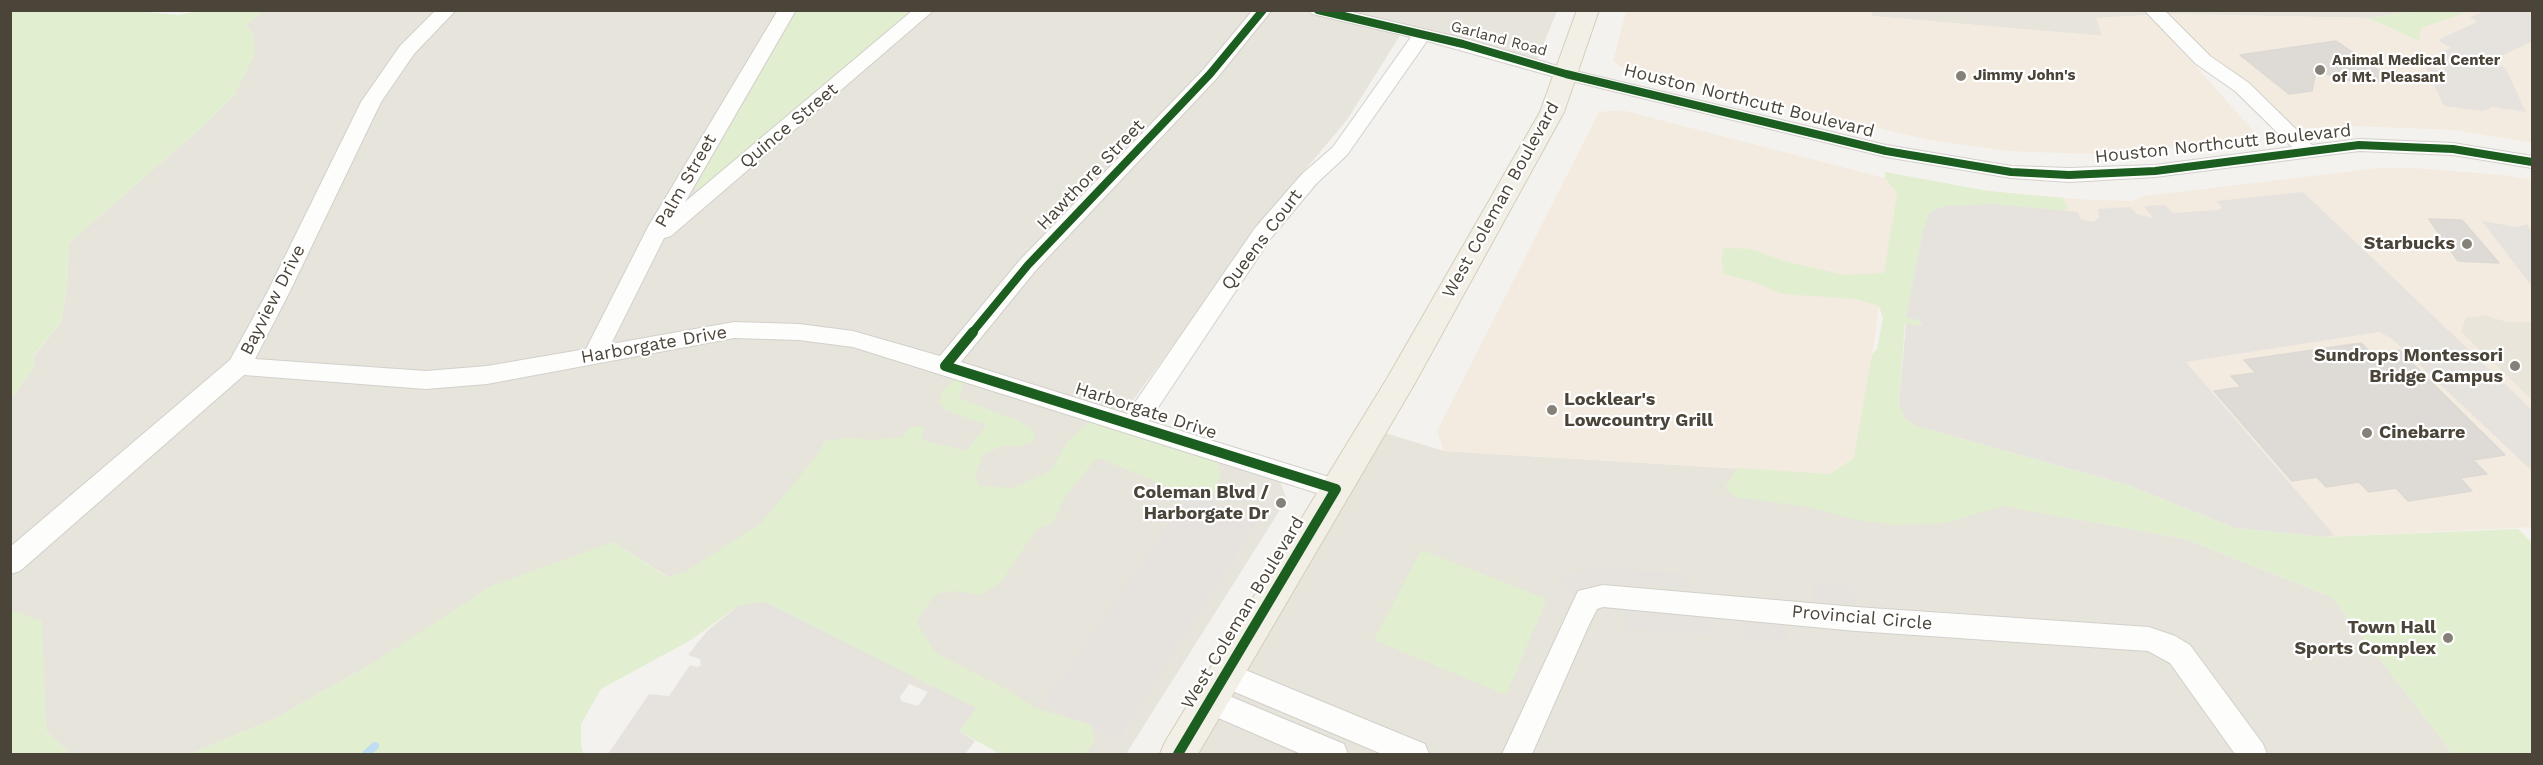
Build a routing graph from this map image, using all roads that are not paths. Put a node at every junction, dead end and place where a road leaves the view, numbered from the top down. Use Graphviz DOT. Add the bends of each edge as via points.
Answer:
graph roads {
  1 [pos="447,10"];
  2 [pos="787,10"];
  3 [pos="926,10"];
  4 [pos="1263,10"];
  5 [pos="1318,10"];
  6 [pos="1588,10"];
  7 [pos="2153,10"];
  8 [pos="1422,35"];
  9 [pos="2203,60"];
  10 [pos="1566,74"];
  11 [pos="2308,152"];
  12 [pos="2287,154"];
  13 [pos="2532,162"];
  14 [pos="652,241"];
  15 [pos="594,356"];
  16 [pos="239,366"];
  17 [pos="945,366"];
  18 [pos="1133,425"];
  19 [pos="1336,489"];
  20 [pos="10,563"];
  21 [pos="1218,688"];
  22 [pos="1178,754"];
  23 [pos="1333,754"];
  24 [pos="1413,754"];
  25 [pos="1517,754"];
  26 [pos="2252,754"];
  1 -- 16 [label="street, Bayview Drive" via="407,50 371,102"];
  2 -- 14 [label="street, Palm Street"];
  3 -- 14 [label="street, Quince Street"];
  4 -- 17 [label="street, Hawthore Street" via="1210,74 1028,265"];
  5 -- 8 [label="street, Garland Road"];
  6 -- 10 [label="main road, West Coleman Boulevard"];
  7 -- 9 [label="street"];
  8 -- 10 [label="street, Garland Road"];
  8 -- 18 [label="street, Queens Court" via="1340,151 1309,179 1263,233"];
  9 -- 11 [label="street" via="2242,87"];
  9 -- 12 [label="street" via="2223,91"];
  10 -- 12 [label="street, Houston Northcutt Boulevard" via="1886,151 2011,172 2120,174"];
  10 -- 19 [label="main road, West Coleman Boulevard" via="1552,112 1504,200"];
  11 -- 12 [label="street, Houston Northcutt Boulevard"];
  11 -- 13 [label="street, Houston Northcutt Boulevard" via="2359,145 2416,146"];
  14 -- 15 [label="street, Palm Street"];
  15 -- 16 [label="street, Harborgate Drive" via="487,375 426,380"];
  15 -- 17 [label="street, Harborgate Drive" via="734,330 853,339"];
  16 -- 20 [label="street, Bayview Drive"];
  17 -- 18 [label="street, Harborgate Drive"];
  18 -- 19 [label="street, Harborgate Drive"];
  19 -- 21 [label="main road, West Coleman Boulevard"];
  21 -- 22 [label="main road, West Coleman Boulevard"];
  21 -- 23 [label="street"];
  21 -- 24 [label="street"];
  25 -- 26 [label="street, Provincial Circle" via="1588,599 1603,596 1856,619 2149,639 2180,654"];
}
